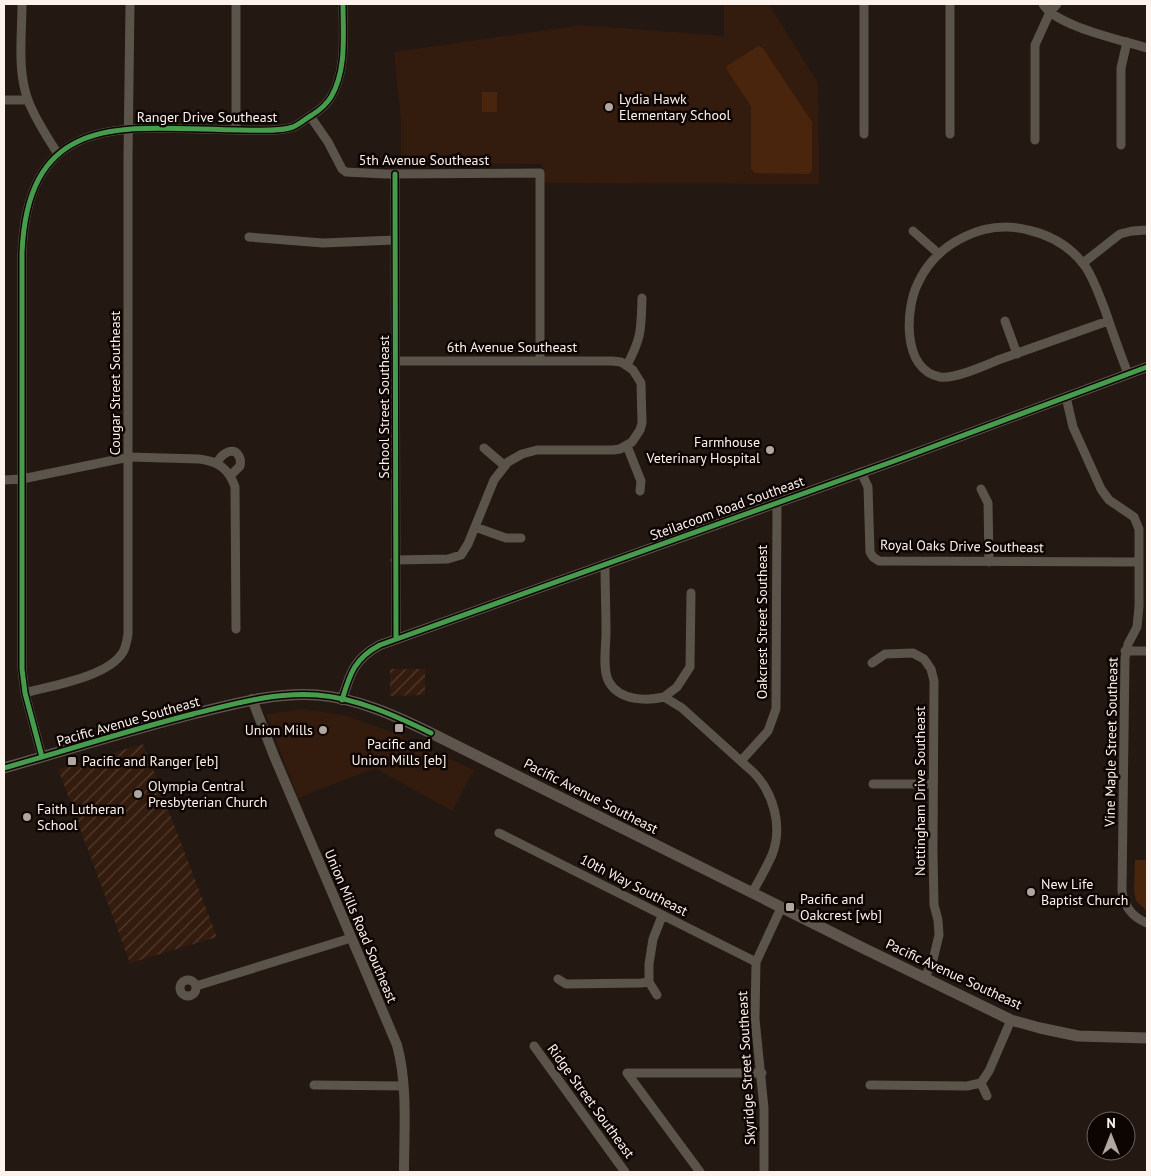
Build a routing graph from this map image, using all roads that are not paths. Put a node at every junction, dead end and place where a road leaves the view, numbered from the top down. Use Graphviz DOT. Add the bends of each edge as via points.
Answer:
graph roads {
  1 [pos="22,4"];
  2 [pos="130,4"];
  3 [pos="236,4"];
  4 [pos="343,4"];
  5 [pos="864,4"];
  6 [pos="950,4"];
  7 [pos="1043,4"];
  8 [pos="1056,4"];
  9 [pos="1050,12"];
  10 [pos="1127,42"];
  11 [pos="1147,48"];
  12 [pos="4,100"];
  13 [pos="28,100"];
  14 [pos="310,116"];
  15 [pos="128,128"];
  16 [pos="236,130"];
  17 [pos="864,134"];
  18 [pos="950,134"];
  19 [pos="1035,140"];
  20 [pos="1121,145"];
  21 [pos="58,154"];
  22 [pos="395,174"];
  23 [pos="1147,230"];
  24 [pos="913,231"];
  25 [pos="248,237"];
  26 [pos="395,240"];
  27 [pos="939,254"];
  28 [pos="1083,263"];
  29 [pos="642,298"];
  30 [pos="1005,321"];
  31 [pos="1108,321"];
  32 [pos="1017,354"];
  33 [pos="395,361"];
  34 [pos="540,361"];
  35 [pos="627,365"];
  36 [pos="1147,367"];
  37 [pos="1128,374"];
  38 [pos="1066,397"];
  39 [pos="627,446"];
  40 [pos="484,448"];
  41 [pos="129,457"];
  42 [pos="216,463"];
  43 [pos="505,466"];
  44 [pos="861,472"];
  45 [pos="228,473"];
  46 [pos="22,479"];
  47 [pos="4,480"];
  48 [pos="981,489"];
  49 [pos="640,491"];
  50 [pos="777,502"];
  51 [pos="475,527"];
  52 [pos="521,538"];
  53 [pos="395,560"];
  54 [pos="989,562"];
  55 [pos="1139,562"];
  56 [pos="605,564"];
  57 [pos="691,593"];
  58 [pos="236,629"];
  59 [pos="396,639"];
  60 [pos="1125,651"];
  61 [pos="1147,651"];
  62 [pos="872,663"];
  63 [pos="25,693"];
  64 [pos="664,697"];
  65 [pos="252,700"];
  66 [pos="342,700"];
  67 [pos="42,758"];
  68 [pos="741,761"];
  69 [pos="4,768"];
  70 [pos="873,784"];
  71 [pos="933,784"];
  72 [pos="499,833"];
  73 [pos="752,893"];
  74 [pos="781,908"];
  75 [pos="662,916"];
  76 [pos="1147,922"];
  77 [pos="351,938"];
  78 [pos="756,962"];
  79 [pos="558,978"];
  80 [pos="924,978"];
  81 [pos="649,982"];
  82 [pos="196,986"];
  83 [pos="657,995"];
  84 [pos="1011,1020"];
  85 [pos="1147,1038"];
  86 [pos="534,1046"];
  87 [pos="762,1073"];
  88 [pos="981,1083"];
  89 [pos="870,1084"];
  90 [pos="314,1085"];
  91 [pos="404,1086"];
  92 [pos="987,1096"];
  93 [pos="404,1172"];
  94 [pos="625,1172"];
  95 [pos="700,1172"];
  96 [pos="764,1172"];
  1 -- 13 [label="street" via="22,63"];
  2 -- 15 [label="street, Cougar Street Southeast"];
  3 -- 16 [label="street"];
  4 -- 14 [label="street, Ranger Drive Southeast" via="340,73 330,98"];
  5 -- 17 [label="street"];
  6 -- 18 [label="street"];
  7 -- 9 [label="street"];
  8 -- 9 [label="street"];
  9 -- 10 [label="street" via="1074,25"];
  9 -- 19 [label="street" via="1035,45"];
  10 -- 11 [label="street"];
  10 -- 20 [label="street" via="1121,68"];
  12 -- 13 [label="street"];
  13 -- 21 [label="street"];
  14 -- 16 [label="street, Ranger Drive Southeast" via="282,129"];
  14 -- 22 [label="street, 5th Avenue Southeast" via="346,172"];
  15 -- 16 [label="street, Ranger Drive Southeast"];
  15 -- 21 [label="street, Ranger Drive Southeast" via="87,137"];
  15 -- 41 [label="street, Cougar Street Southeast"];
  21 -- 46 [label="street, Ranger Drive Southeast" via="34,188 23,234"];
  22 -- 26 [label="street, School Street Southeast"];
  22 -- 34 [label="street, 5th Avenue Southeast" via="540,173"];
  23 -- 28 [label="street" via="1124,232"];
  24 -- 27 [label="street"];
  25 -- 26 [label="street" via="323,243"];
  26 -- 33 [label="street, School Street Southeast"];
  27 -- 28 [label="street" via="958,239 978,231 1005,227 1042,234 1061,244"];
  27 -- 32 [label="street" via="926,268 913,295 910,332 916,359 932,375 943,378"];
  28 -- 31 [label="street" via="1091,275"];
  29 -- 35 [label="street" via="639,341"];
  30 -- 32 [label="street"];
  31 -- 32 [label="street"];
  31 -- 37 [label="street"];
  33 -- 34 [label="street, 6th Avenue Southeast"];
  33 -- 53 [label="street, School Street Southeast"];
  34 -- 35 [label="street, 6th Avenue Southeast" via="612,361"];
  35 -- 39 [label="street" via="640,383 642,422 637,437"];
  36 -- 37 [label="street, Steilacoom Road Southeast"];
  37 -- 38 [label="street, Steilacoom Road Southeast"];
  38 -- 44 [label="street, Steilacoom Road Southeast"];
  38 -- 55 [label="street, Vine Maple Street Southeast" via="1073,427 1104,495 1129,512 1137,523"];
  39 -- 43 [label="street" via="613,450 537,450 522,454"];
  39 -- 49 [label="street" via="641,481"];
  40 -- 43 [label="street"];
  41 -- 42 [label="street" via="199,459"];
  41 -- 46 [label="street"];
  41 -- 63 [label="street, Cougar Street Southeast" via="128,634 124,651 102,670"];
  42 -- 45 [label="street"];
  42 -- 45 [label="street" via="228,451 237,453 241,457 240,466"];
  43 -- 51 [label="street" via="494,480"];
  44 -- 50 [label="street, Steilacoom Road Southeast"];
  44 -- 54 [label="street, Royal Oaks Drive Southeast" via="868,487 868,546 873,558 879,561"];
  45 -- 58 [label="street" via="235,488 236,506"];
  46 -- 47 [label="street"];
  46 -- 63 [label="street, Ranger Drive Southeast" via="22,669"];
  48 -- 54 [label="street" via="988,503"];
  50 -- 56 [label="street, Steilacoom Road Southeast"];
  50 -- 68 [label="street, Oakcrest Street Southeast" via="776,709 768,731"];
  51 -- 52 [label="street" via="506,538"];
  51 -- 53 [label="street" via="465,550 455,558"];
  53 -- 59 [label="street, School Street Southeast"];
  54 -- 55 [label="street, Royal Oaks Drive Southeast"];
  55 -- 60 [label="street, Vine Maple Street Southeast" via="1137,627"];
  56 -- 59 [label="street, Steilacoom Road Southeast"];
  56 -- 64 [label="street" via="608,681 615,690 639,700"];
  57 -- 64 [label="street" via="690,667 677,687"];
  59 -- 66 [label="street, Steilacoom Road Southeast" via="360,658"];
  60 -- 61 [label="street"];
  60 -- 76 [label="street, Vine Maple Street Southeast" via="1122,890 1130,912"];
  62 -- 71 [label="street, Nottingham Drive Southeast" via="885,654 906,652 924,659 931,669 934,681"];
  63 -- 67 [label="street, Ranger Drive Southeast"];
  64 -- 68 [label="street" via="682,708"];
  65 -- 66 [label="main road, Pacific Avenue Southeast" via="301,694"];
  65 -- 67 [label="main road, Pacific Avenue Southeast" via="168,720"];
  65 -- 77 [label="street, Union Mills Road Southeast"];
  66 -- 73 [label="main road, Pacific Avenue Southeast" via="401,718"];
  67 -- 69 [label="main road, Pacific Avenue Southeast"];
  68 -- 73 [label="street" via="768,789 775,813 774,850"];
  70 -- 71 [label="street"];
  71 -- 80 [label="street, Nottingham Drive Southeast" via="934,905 939,935 932,964"];
  72 -- 75 [label="street, 10th Way Southeast"];
  73 -- 74 [label="main road, Pacific Avenue Southeast"];
  74 -- 78 [label="street, Skyridge Street Southeast"];
  74 -- 80 [label="main road, Pacific Avenue Southeast"];
  75 -- 78 [label="street, 10th Way Southeast"];
  75 -- 81 [label="street" via="653,939"];
  77 -- 82 [label="street"];
  77 -- 91 [label="street, Union Mills Road Southeast" via="397,1045"];
  78 -- 87 [label="street, Skyridge Street Southeast" via="755,1019"];
  79 -- 81 [label="street" via="566,984"];
  80 -- 84 [label="main road, Pacific Avenue Southeast"];
  81 -- 83 [label="street"];
  84 -- 85 [label="main road, Pacific Avenue Southeast" via="1078,1036"];
  84 -- 88 [label="street"];
  86 -- 94 [label="street, Ridge Street Southeast"];
  87 -- 95 [label="street" via="627,1073"];
  87 -- 96 [label="street, Skyridge Street Southeast"];
  88 -- 89 [label="street" via="967,1086"];
  88 -- 92 [label="street"];
  90 -- 91 [label="street"];
  91 -- 93 [label="street, Union Mills Road Southeast"];
}
